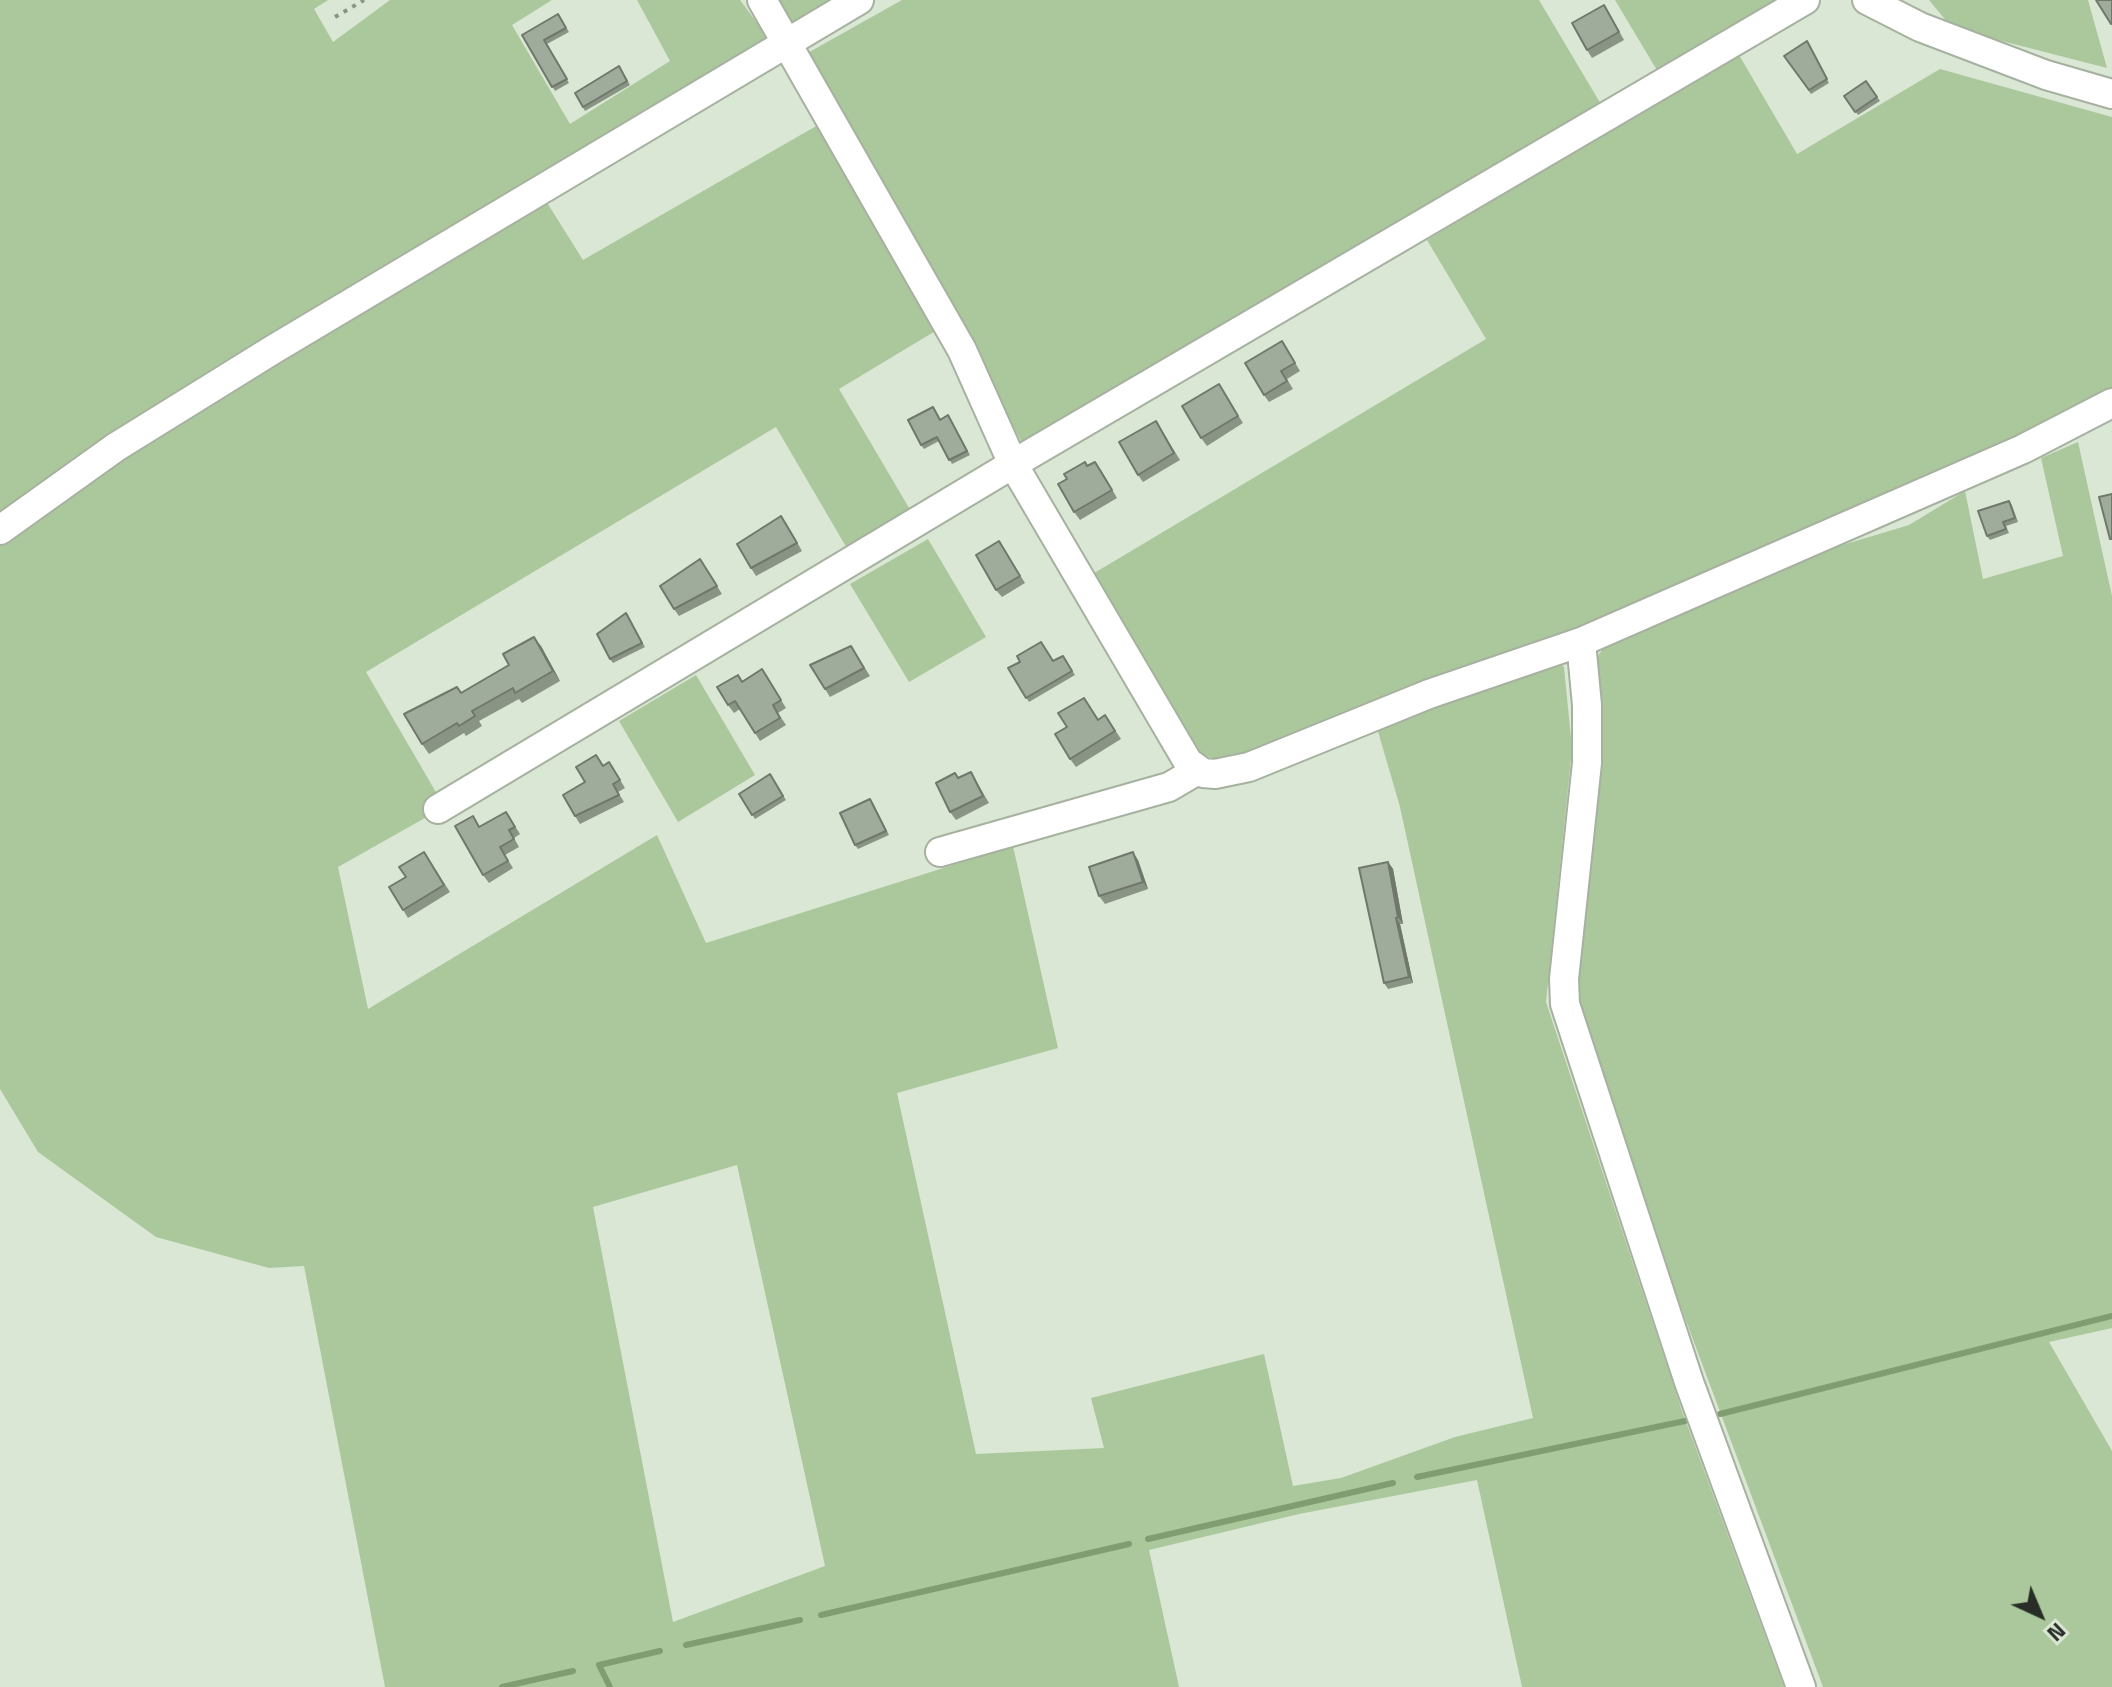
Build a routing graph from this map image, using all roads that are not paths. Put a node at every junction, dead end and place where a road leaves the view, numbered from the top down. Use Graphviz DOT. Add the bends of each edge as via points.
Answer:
graph roads {
  1 [pos="762,0"];
  2 [pos="859,0"];
  3 [pos="1805,0"];
  4 [pos="1867,0"];
  5 [pos="1919,14"];
  6 [pos="788,40"];
  7 [pos="2112,94"];
  8 [pos="2112,403"];
  9 [pos="1013,464"];
  10 [pos="0,530"];
  11 [pos="1581,642"];
  12 [pos="1198,770"];
  13 [pos="438,809"];
  14 [pos="940,852"];
  15 [pos="1801,1687"];
  1 -- 6 [label="street"];
  2 -- 6 [label="street"];
  3 -- 9 [label="street"];
  4 -- 5 [label="street"];
  5 -- 7 [label="street" via="2046,75"];
  6 -- 9 [label="street" via="962,350"];
  6 -- 10 [label="street" via="116,447"];
  8 -- 11 [label="street" via="2023,449"];
  9 -- 12 [label="street" via="1168,732"];
  9 -- 13 [label="street"];
  11 -- 12 [label="street" via="1429,694 1249,767 1215,774"];
  11 -- 15 [label="street" via="1587,763 1565,1004 1689,1382"];
  12 -- 14 [label="street" via="1169,787"];
}
